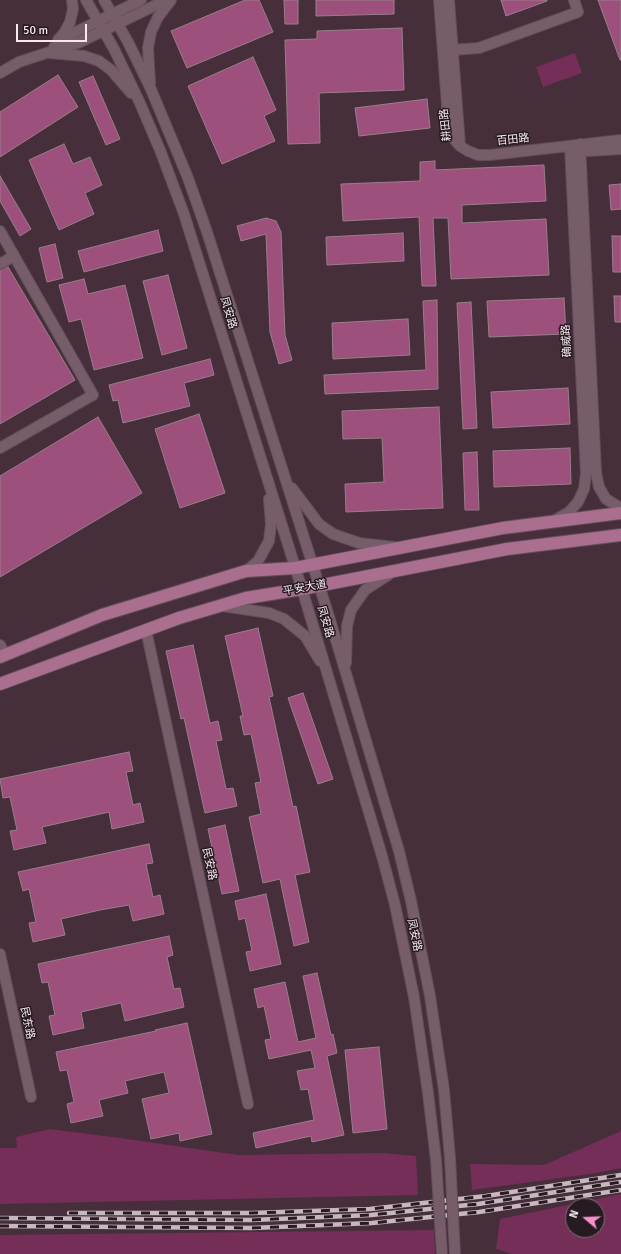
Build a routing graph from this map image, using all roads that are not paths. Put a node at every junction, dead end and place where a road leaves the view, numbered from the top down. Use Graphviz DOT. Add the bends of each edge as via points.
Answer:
graph roads {
  1 [pos="72,0"];
  2 [pos="86,0"];
  3 [pos="104,0"];
  4 [pos="140,0"];
  5 [pos="166,0"];
  6 [pos="171,0"];
  7 [pos="439,0"];
  8 [pos="448,0"];
  9 [pos="574,0"];
  10 [pos="112,14"];
  11 [pos="98,21"];
  12 [pos="117,24"];
  13 [pos="103,31"];
  14 [pos="452,50"];
  15 [pos="45,53"];
  16 [pos="0,73"];
  17 [pos="150,87"];
  18 [pos="139,101"];
  19 [pos="621,140"];
  20 [pos="460,146"];
  21 [pos="570,146"];
  22 [pos="580,147"];
  23 [pos="621,149"];
  24 [pos="0,231"];
  25 [pos="14,256"];
  26 [pos="0,264"];
  27 [pos="0,448"];
  28 [pos="287,481"];
  29 [pos="268,483"];
  30 [pos="621,508"];
  31 [pos="621,514"];
  32 [pos="554,521"];
  33 [pos="621,535"];
  34 [pos="402,547"];
  35 [pos="313,565"];
  36 [pos="295,568"];
  37 [pos="397,570"];
  38 [pos="246,571"];
  39 [pos="320,585"];
  40 [pos="302,589"];
  41 [pos="220,606"];
  42 [pos="146,630"];
  43 [pos="2,652"];
  44 [pos="346,672"];
  45 [pos="328,676"];
  46 [pos="0,684"];
  47 [pos="0,954"];
  48 [pos="31,1097"];
  49 [pos="248,1104"];
  50 [pos="442,1254"];
  51 [pos="455,1254"];
  1 -- 15 [label="street" via="72,16 68,28"];
  2 -- 11 [label="street, 凤安路"];
  3 -- 10 [label="street, 凤安路"];
  4 -- 10 [label="street"];
  5 -- 12 [label="street"];
  6 -- 17 [label="street" via="150,32"];
  7 -- 20 [label="street, 耕田路" via="448,118 452,134"];
  8 -- 14 [label="street, 耕田路"];
  9 -- 14 [label="street" via="578,12 479,48"];
  10 -- 11 [label="street"];
  10 -- 12 [label="street, 凤安路"];
  11 -- 13 [label="street, 凤安路"];
  11 -- 15 [label="street" via="74,33"];
  12 -- 13 [label="street"];
  12 -- 17 [label="street, 凤安路"];
  13 -- 15 [label="street" via="80,42"];
  13 -- 18 [label="street, 凤安路"];
  14 -- 20 [label="street, 耕田路"];
  15 -- 16 [label="street" via="19,62"];
  15 -- 18 [label="street" via="84,56 98,61 111,70"];
  17 -- 28 [label="street, 凤安路" via="188,178 207,232"];
  18 -- 29 [label="street, 凤安路" via="184,214"];
  19 -- 22 [label="street, 百田路"];
  20 -- 21 [label="street, 百田路" via="484,155"];
  21 -- 22 [label="street, 百田路"];
  21 -- 32 [label="street, 确威路" via="586,473 584,489 578,502 569,512"];
  22 -- 23 [label="street, 百田路"];
  22 -- 30 [label="street, 确威路" via="596,472 599,487 606,499"];
  24 -- 25 [label="street"];
  25 -- 26 [label="street"];
  25 -- 27 [label="street" via="93,395"];
  28 -- 34 [label="street" via="316,521 333,534 359,543"];
  28 -- 35 [label="street, 凤安路"];
  29 -- 36 [label="street, 凤安路"];
  29 -- 38 [label="street" via="271,524 269,541 258,561"];
  31 -- 32 [label="main road, 平安大道"];
  32 -- 34 [label="main road, 平安大道"];
  33 -- 37 [label="main road, 平安大道" via="507,549"];
  34 -- 35 [label="main road, 平安大道"];
  35 -- 36 [label="main road, 平安大道"];
  35 -- 39 [label="street, 凤安路"];
  36 -- 38 [label="main road, 平安大道"];
  36 -- 40 [label="street, 凤安路"];
  37 -- 39 [label="main road, 平安大道"];
  37 -- 44 [label="street" via="371,585 355,603 347,626"];
  38 -- 43 [label="main road, 平安大道" via="102,615"];
  39 -- 40 [label="main road, 平安大道"];
  39 -- 44 [label="street, 凤安路"];
  40 -- 41 [label="main road, 平安大道" via="246,598"];
  40 -- 45 [label="street, 凤安路"];
  41 -- 42 [label="main road, 平安大道"];
  41 -- 45 [label="street" via="269,613 292,623 305,636"];
  42 -- 46 [label="main road, 平安大道"];
  42 -- 49 [label="street, 民安路"];
  44 -- 51 [label="street, 凤安路, bridge" via="399,851 430,996 444,1090"];
  45 -- 50 [label="street, 凤安路, bridge" via="382,856 412,990 436,1160"];
  47 -- 48 [label="street, 民东路"];
}
